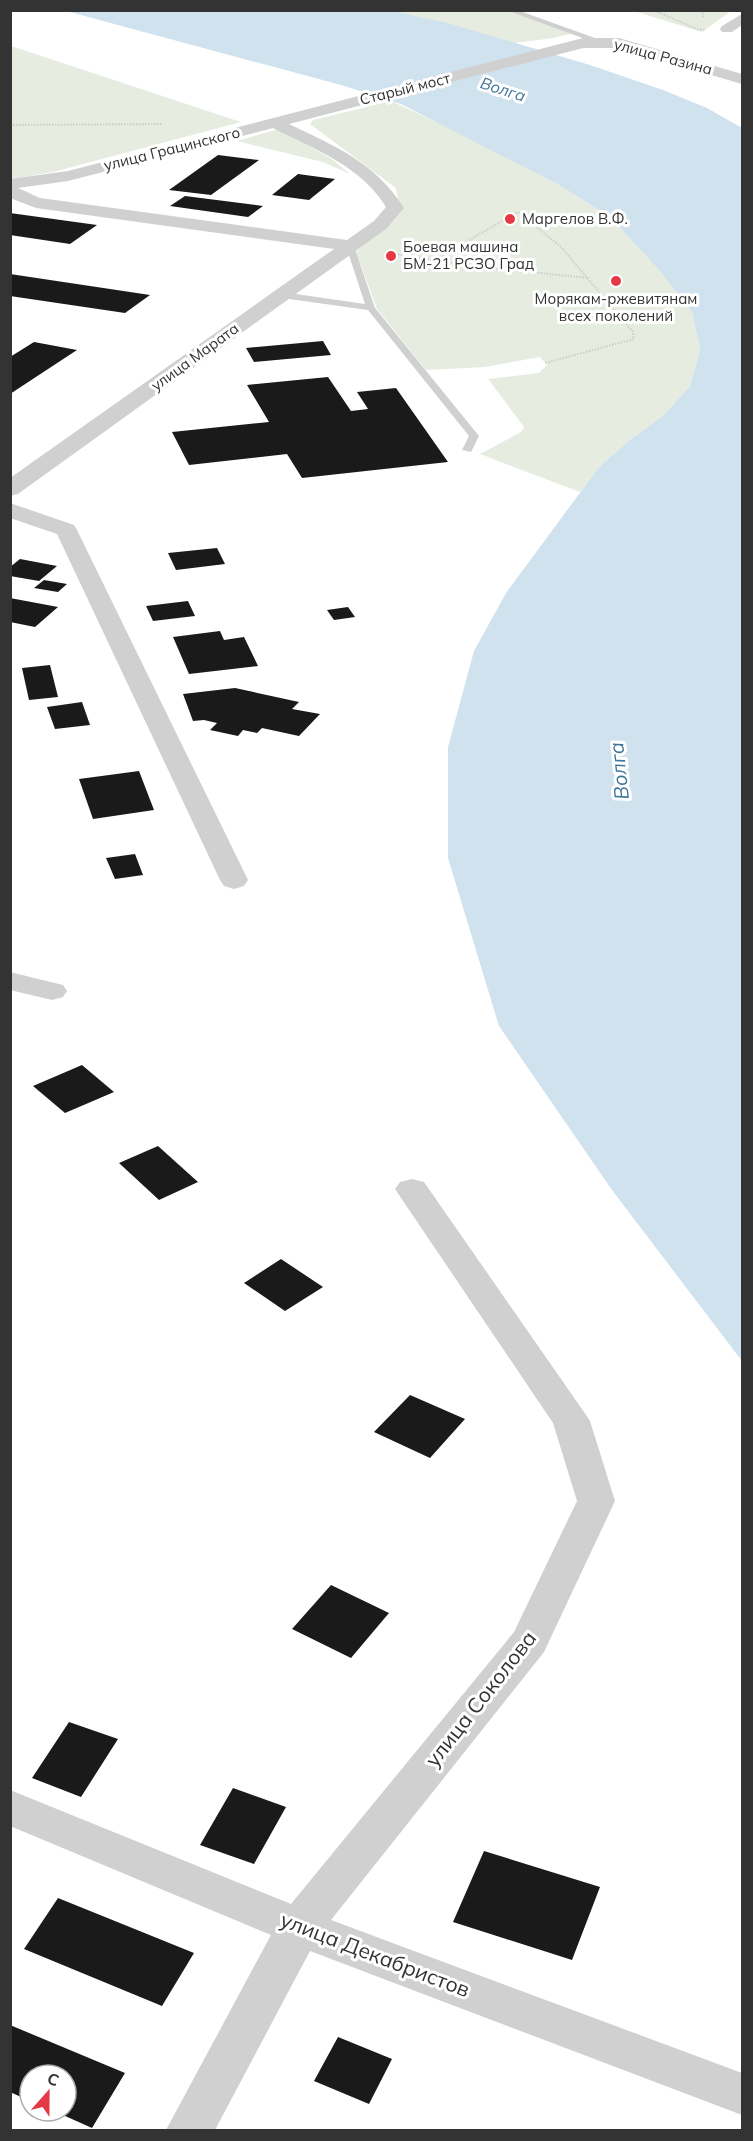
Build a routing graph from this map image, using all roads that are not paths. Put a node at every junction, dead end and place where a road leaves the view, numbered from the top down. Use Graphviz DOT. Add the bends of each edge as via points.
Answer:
graph roads {
  1 [pos="509,10"];
  2 [pos="742,18"];
  3 [pos="742,33"];
  4 [pos="602,42"];
  5 [pos="583,43"];
  6 [pos="742,79"];
  7 [pos="332,107"];
  8 [pos="275,123"];
  9 [pos="10,184"];
  10 [pos="10,191"];
  11 [pos="350,246"];
  12 [pos="282,295"];
  13 [pos="371,308"];
  14 [pos="466,450"];
  15 [pos="10,489"];
  16 [pos="10,510"];
  17 [pos="234,880"];
  18 [pos="10,981"];
  19 [pos="52,991"];
  20 [pos="412,1189"];
  21 [pos="10,1807"];
  22 [pos="299,1927"];
  23 [pos="742,2094"];
  24 [pos="190,2130"];
  1 -- 4 [label="lane"];
  2 -- 3 [label="street" via="727,29"];
  4 -- 5 [label="street, улица Разина"];
  4 -- 6 [label="street, улица Разина" via="631,46"];
  5 -- 7 [label="street, Старый мост"];
  7 -- 8 [label="street, улица Грацинского"];
  8 -- 9 [label="street, улица Грацинского" via="68,176"];
  8 -- 11 [label="street, улица Марата" via="357,167 389,195 395,208 380,225"];
  10 -- 11 [label="street" via="36,203"];
  11 -- 12 [label="street, улица Марата"];
  11 -- 13 [label="lane"];
  12 -- 13 [label="lane"];
  12 -- 15 [label="street, улица Марата"];
  13 -- 14 [label="lane" via="474,436"];
  16 -- 17 [label="street" via="66,530"];
  18 -- 19 [label="street"];
  20 -- 22 [label="street, улица Соколова" via="571,1421 596,1501 530,1641"];
  21 -- 22 [label="street, улица Декабристов"];
  22 -- 23 [label="street, улица Декабристов"];
  22 -- 24 [label="street, улица Соколова"];
}
